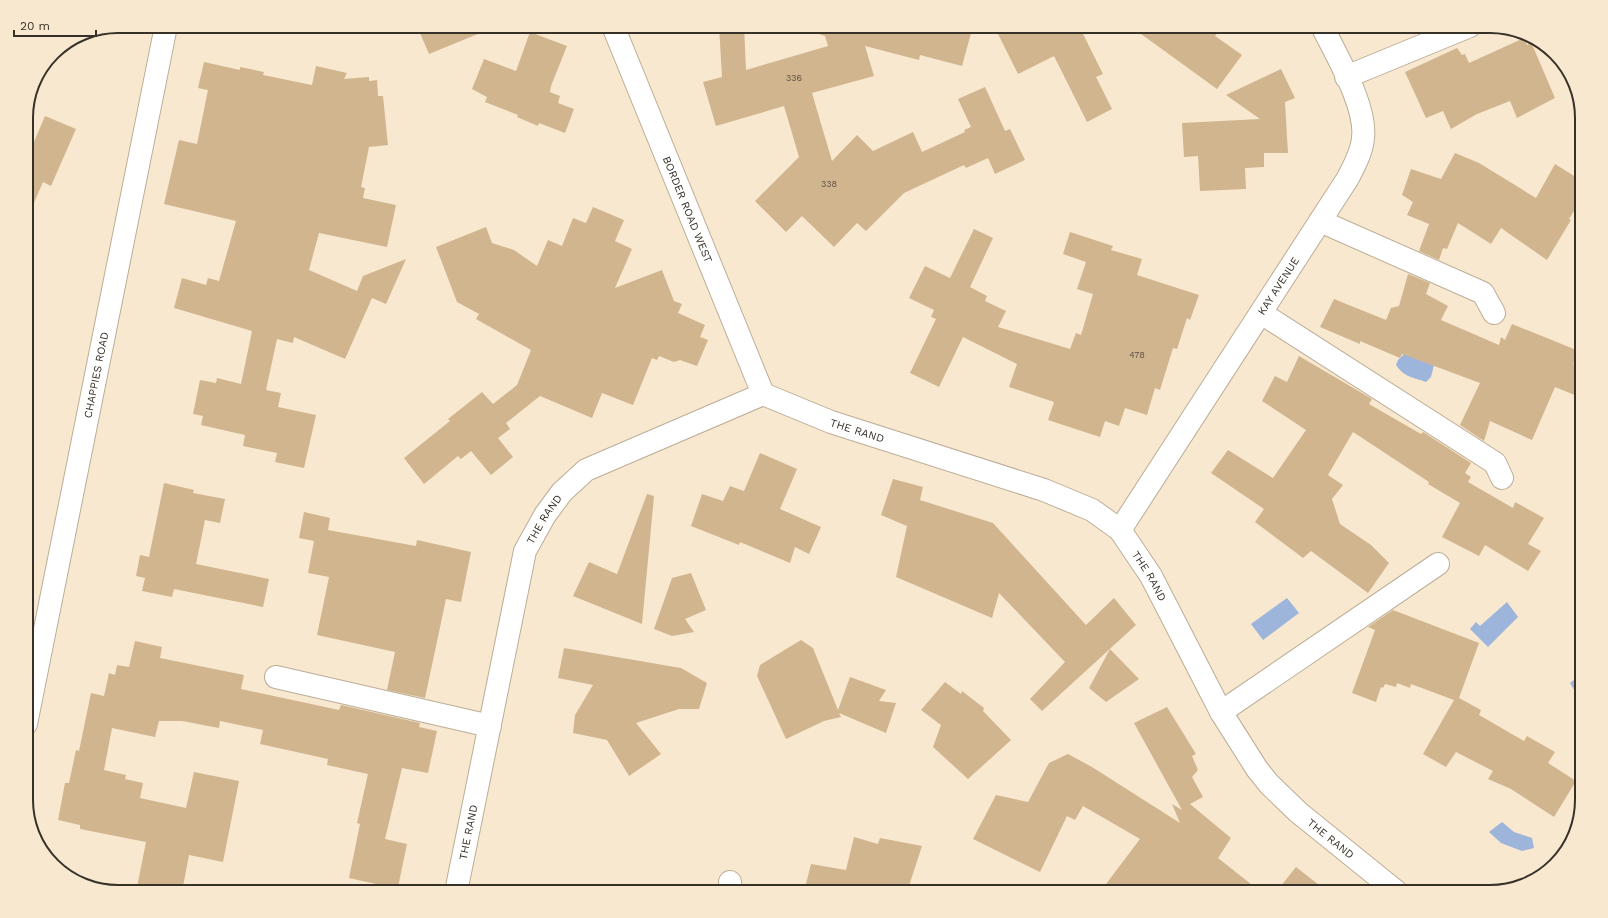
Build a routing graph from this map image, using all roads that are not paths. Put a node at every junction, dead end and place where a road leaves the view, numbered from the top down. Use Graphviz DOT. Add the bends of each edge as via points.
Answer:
graph roads {
  1 [pos="165,33"];
  2 [pos="616,33"];
  3 [pos="1325,33"];
  4 [pos="1453,33"];
  5 [pos="1346,77"];
  6 [pos="1320,221"];
  7 [pos="1261,313"];
  8 [pos="1494,313"];
  9 [pos="763,394"];
  10 [pos="1502,478"];
  11 [pos="1120,530"];
  12 [pos="1438,564"];
  13 [pos="276,677"];
  14 [pos="33,689"];
  15 [pos="1221,712"];
  16 [pos="490,726"];
  17 [pos="457,885"];
  18 [pos="1388,885"];
  1 -- 14 [label="street, CHAPPIES ROAD"];
  2 -- 9 [label="street, BORDER ROAD WEST"];
  3 -- 5 [label="street, KAY AVENUE"];
  4 -- 5 [label="street"];
  5 -- 6 [label="street, KAY AVENUE" via="1361,113 1364,137 1348,178"];
  6 -- 7 [label="street, KAY AVENUE"];
  6 -- 8 [label="street" via="1483,293"];
  7 -- 10 [label="street" via="1495,463"];
  7 -- 11 [label="street, KAY AVENUE"];
  9 -- 11 [label="street, THE RAND" via="830,422 1044,490 1092,510"];
  9 -- 16 [label="street, THE RAND" via="586,470 562,492 545,515 525,551"];
  11 -- 15 [label="street, THE RAND" via="1151,576"];
  12 -- 15 [label="street"];
  13 -- 16 [label="street"];
  15 -- 18 [label="street, THE RAND" via="1257,769 1279,795"];
  16 -- 17 [label="street, THE RAND"];
}
